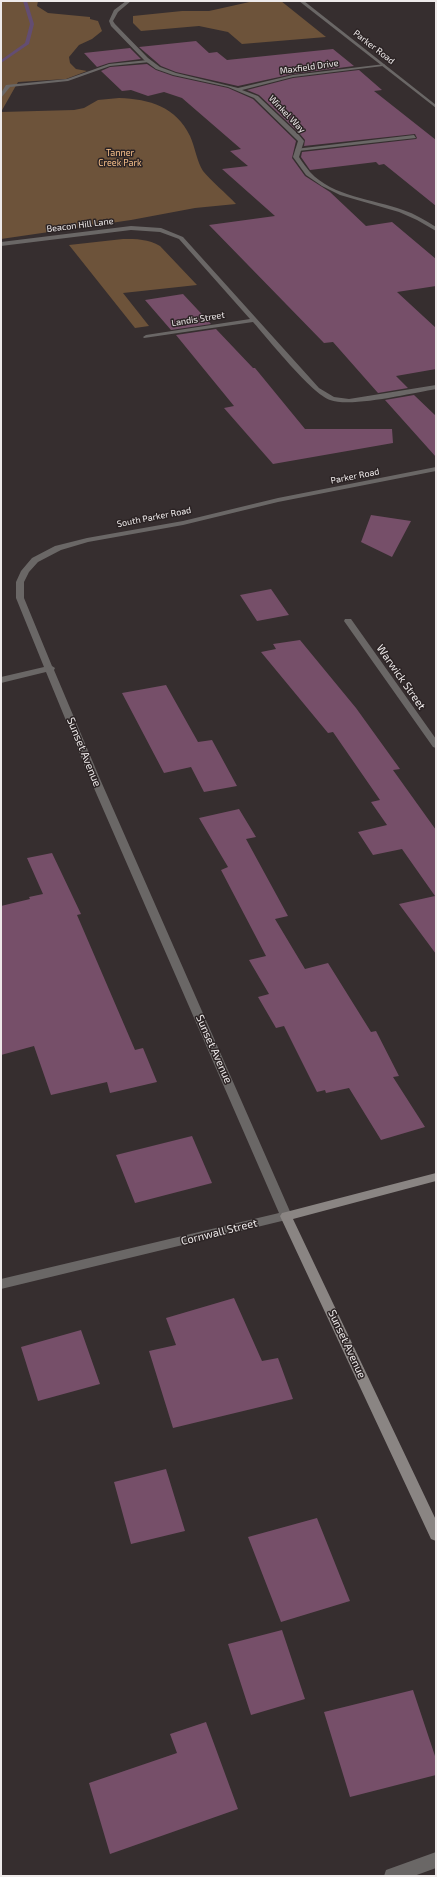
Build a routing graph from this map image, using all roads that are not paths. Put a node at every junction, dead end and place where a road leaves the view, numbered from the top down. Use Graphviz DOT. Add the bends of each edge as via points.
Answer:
graph roads {
  1 [pos="129,1"];
  2 [pos="301,1"];
  3 [pos="148,61"];
  4 [pos="383,65"];
  5 [pos="239,90"];
  6 [pos="1,98"];
  7 [pos="436,107"];
  8 [pos="414,137"];
  9 [pos="298,149"];
  10 [pos="436,228"];
  11 [pos="1,244"];
  12 [pos="253,320"];
  13 [pos="146,336"];
  14 [pos="436,387"];
  15 [pos="436,469"];
  16 [pos="278,500"];
  17 [pos="35,560"];
  18 [pos="348,621"];
  19 [pos="51,668"];
  20 [pos="1,680"];
  21 [pos="436,745"];
  22 [pos="436,1177"];
  23 [pos="286,1216"];
  24 [pos="1,1284"];
  25 [pos="436,1535"];
  26 [pos="436,1860"];
  27 [pos="392,1876"];
  1 -- 3 [label="street, Winkel Way" via="116,11 112,20 113,25"];
  2 -- 4 [label="street, Parker Road"];
  3 -- 5 [label="street, Winkel Way" via="175,74"];
  3 -- 6 [label="street" via="109,65 68,80 13,84 8,86"];
  4 -- 5 [label="street, Maxfield Drive" via="293,76"];
  4 -- 7 [label="street, Parker Road"];
  5 -- 9 [label="street, Winkel Way" via="260,99 282,120 301,141"];
  8 -- 9 [label="street"];
  9 -- 10 [label="street, Winkel Way" via="296,157 302,169 322,184 360,200 418,216"];
  11 -- 12 [label="street, Beacon Hill Lane" via="131,228 161,230 181,238"];
  12 -- 13 [label="street, Landis Street"];
  12 -- 14 [label="street" via="317,389 337,401"];
  15 -- 16 [label="street, Parker Road"];
  16 -- 17 [label="street, South Parker Road" via="183,523 81,542 48,552"];
  17 -- 19 [label="street, Sunset Avenue" via="25,571 20,582 20,598"];
  18 -- 21 [label="street, Warwick Street"];
  19 -- 20 [label="street"];
  19 -- 23 [label="street, Sunset Avenue" via="95,779"];
  22 -- 23 [label="main road, Cornwall Street"];
  23 -- 24 [label="street, Cornwall Street"];
  23 -- 25 [label="main road, Sunset Avenue"];
  26 -- 27 [label="street"];
}
